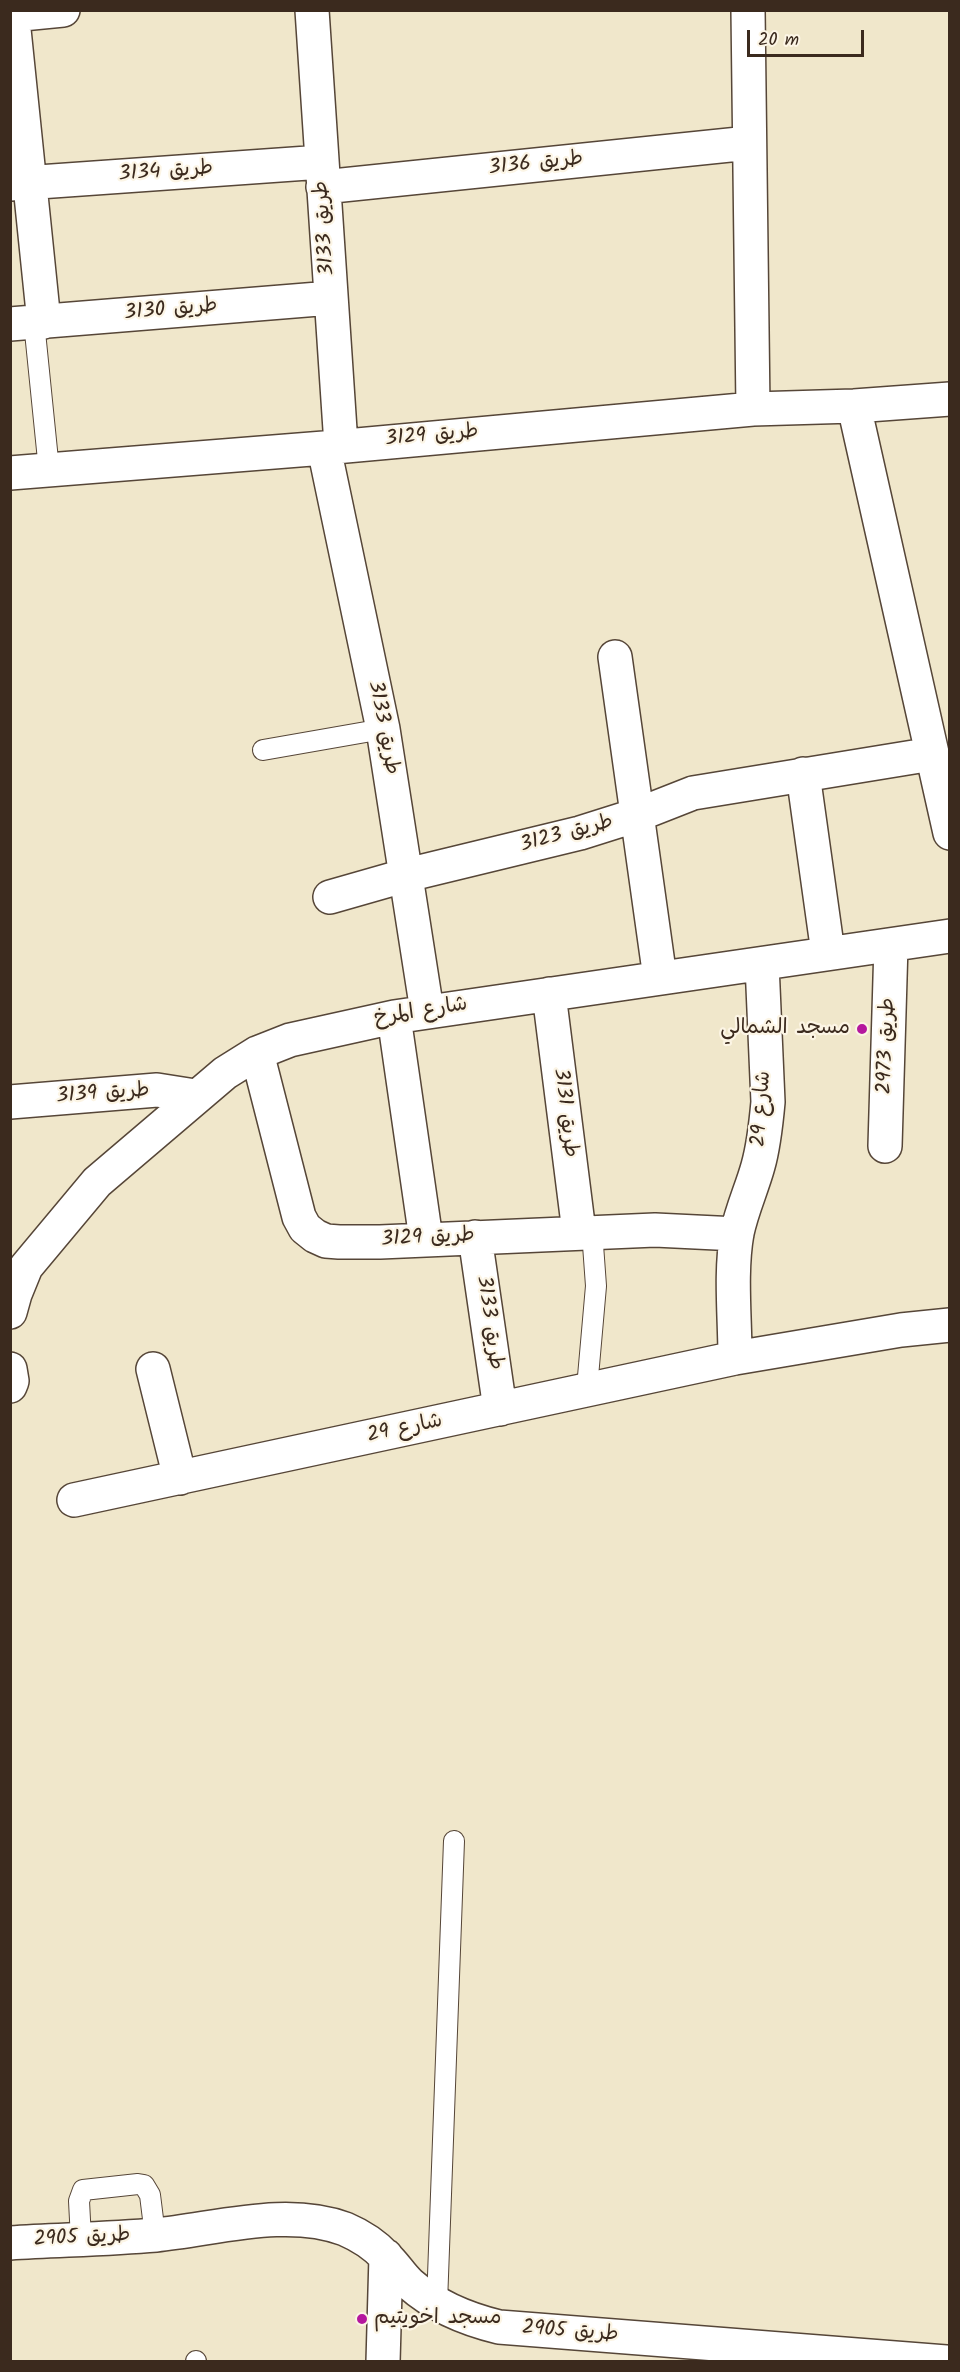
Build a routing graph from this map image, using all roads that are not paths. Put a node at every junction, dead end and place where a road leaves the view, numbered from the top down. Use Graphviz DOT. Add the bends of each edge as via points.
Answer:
graph roads {
  1 [pos="63,10"];
  2 [pos="312,10"];
  3 [pos="748,10"];
  4 [pos="12,13"];
  5 [pos="749,143"];
  6 [pos="322,174"];
  7 [pos="20,183"];
  8 [pos="331,298"];
  9 [pos="30,323"];
  10 [pos="950,399"];
  11 [pos="854,406"];
  12 [pos="753,409"];
  13 [pos="332,446"];
  14 [pos="48,470"];
  15 [pos="10,473"];
  16 [pos="615,657"];
  17 [pos="383,729"];
  18 [pos="263,750"];
  19 [pos="932,754"];
  20 [pos="803,774"];
  21 [pos="637,815"];
  22 [pos="950,833"];
  23 [pos="407,875"];
  24 [pos="330,897"];
  25 [pos="950,936"];
  26 [pos="891,945"];
  27 [pos="828,953"];
  28 [pos="762,964"];
  29 [pos="660,978"];
  30 [pos="549,994"];
  31 [pos="427,1011"];
  32 [pos="394,1017"];
  33 [pos="257,1053"];
  34 [pos="195,1096"];
  35 [pos="10,1102"];
  36 [pos="885,1146"];
  37 [pos="586,1232"];
  38 [pos="737,1234"];
  39 [pos="475,1237"];
  40 [pos="426,1239"];
  41 [pos="10,1312"];
  42 [pos="950,1325"];
  43 [pos="735,1358"];
  44 [pos="10,1369"];
  45 [pos="153,1369"];
  46 [pos="10,1386"];
  47 [pos="587,1388"];
  48 [pos="500,1409"];
  49 [pos="180,1478"];
  50 [pos="74,1500"];
  51 [pos="454,1841"];
  52 [pos="155,2235"];
  53 [pos="81,2239"];
  54 [pos="10,2243"];
  55 [pos="386,2256"];
  56 [pos="437,2303"];
  57 [pos="383,2361"];
  58 [pos="946,2361"];
  1 -- 4 [label="street"];
  2 -- 6 [label="street, طريق 3133"];
  3 -- 5 [label="street"];
  4 -- 7 [label="street"];
  5 -- 6 [label="street, طريق 3136"];
  5 -- 12 [label="street"];
  6 -- 7 [label="street, طريق 3134"];
  6 -- 8 [label="street, طريق 3133"];
  7 -- 9 [label="street"];
  8 -- 9 [label="street, طريق 3130"];
  8 -- 13 [label="street, طريق 3133"];
  9 -- 14 [label="lane"];
  10 -- 11 [label="street"];
  11 -- 12 [label="street, طريق 3129"];
  11 -- 19 [label="street"];
  12 -- 13 [label="street, طريق 3129"];
  13 -- 14 [label="street, طريق 3129"];
  13 -- 17 [label="street, طريق 3133"];
  14 -- 15 [label="street, طريق 3129"];
  16 -- 21 [label="street"];
  17 -- 18 [label="lane"];
  17 -- 23 [label="street, طريق 3133"];
  19 -- 20 [label="street, طريق 3123"];
  19 -- 22 [label="street"];
  20 -- 21 [label="street, طريق 3123" via="693,793"];
  20 -- 27 [label="street"];
  21 -- 23 [label="street, طريق 3123" via="580,833"];
  21 -- 29 [label="street"];
  23 -- 24 [label="street, طريق 3123"];
  23 -- 31 [label="street, طريق 3133"];
  25 -- 26 [label="street, شارع المرخ"];
  26 -- 27 [label="street, شارع المرخ"];
  26 -- 36 [label="street, طريق 2973"];
  27 -- 28 [label="street, شارع المرخ"];
  28 -- 29 [label="street, شارع المرخ"];
  28 -- 38 [label="street, شارع 29" via="766,1124"];
  29 -- 30 [label="street, شارع المرخ"];
  30 -- 31 [label="street, شارع المرخ"];
  30 -- 37 [label="street, طريق 3131"];
  31 -- 32 [label="street, شارع المرخ"];
  32 -- 33 [label="street, شارع المرخ" via="290,1040"];
  32 -- 40 [label="street"];
  33 -- 34 [label="street, شارع المرخ"];
  33 -- 40 [label="street, طريق 3129" via="305,1228 327,1241"];
  34 -- 35 [label="street, طريق 3139" via="157,1090"];
  34 -- 41 [label="street, شارع المرخ" via="97,1182 27,1268"];
  37 -- 38 [label="street, طريق 3129"];
  37 -- 39 [label="street, طريق 3129"];
  37 -- 47 [label="lane" via="596,1286"];
  38 -- 43 [label="street, شارع 29"];
  39 -- 40 [label="street, طريق 3129"];
  39 -- 48 [label="street, طريق 3133"];
  42 -- 43 [label="street, شارع 29"];
  43 -- 47 [label="street, شارع 29"];
  44 -- 46 [label="street"];
  45 -- 49 [label="street"];
  47 -- 48 [label="street, شارع 29"];
  48 -- 49 [label="street, شارع 29"];
  49 -- 50 [label="street, شارع 29"];
  51 -- 56 [label="lane"];
  52 -- 53 [label="street, طريق 2905"];
  52 -- 53 [label="lane" via="150,2195 138,2184 83,2190 79,2201"];
  52 -- 55 [label="street, طريق 2905" via="302,2219 347,2230"];
  53 -- 54 [label="street, طريق 2905"];
  55 -- 56 [label="street, طريق 2905" via="409,2282"];
  55 -- 57 [label="street"];
  56 -- 58 [label="street, طريق 2905" via="467,2318 499,2327"];
}
